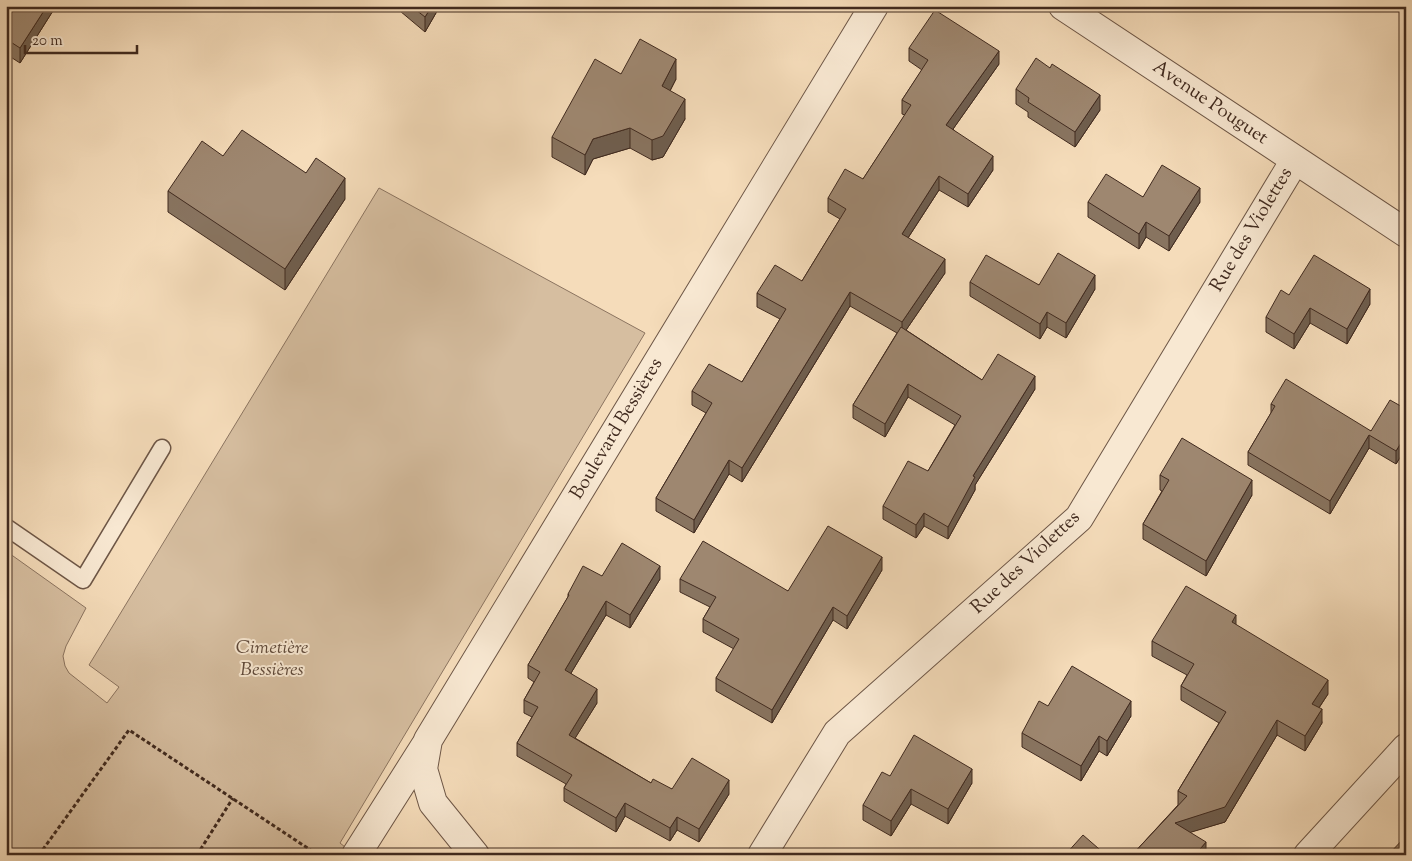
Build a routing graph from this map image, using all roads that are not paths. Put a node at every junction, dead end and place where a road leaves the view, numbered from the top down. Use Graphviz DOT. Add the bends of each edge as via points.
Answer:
graph roads {
  1 [pos="874,6"];
  2 [pos="1064,6"];
  3 [pos="1295,160"];
  4 [pos="1406,233"];
  5 [pos="162,448"];
  6 [pos="6,528"];
  7 [pos="428,740"];
  8 [pos="1406,748"];
  9 [pos="356,855"];
  10 [pos="475,855"];
  11 [pos="762,855"];
  12 [pos="1308,855"];
  1 -- 7 [label="street, Boulevard Bessières"];
  2 -- 3 [label="street, Avenue Pouguet"];
  3 -- 4 [label="street, Avenue Pouguet"];
  3 -- 11 [label="street, Rue des Violettes" via="1079,518 837,733"];
  5 -- 6 [label="lane" via="83,580"];
  7 -- 9 [label="street"];
  7 -- 10 [label="street, Boulevard Bessières" via="423,768 433,802"];
  8 -- 12 [label="street"];
}
